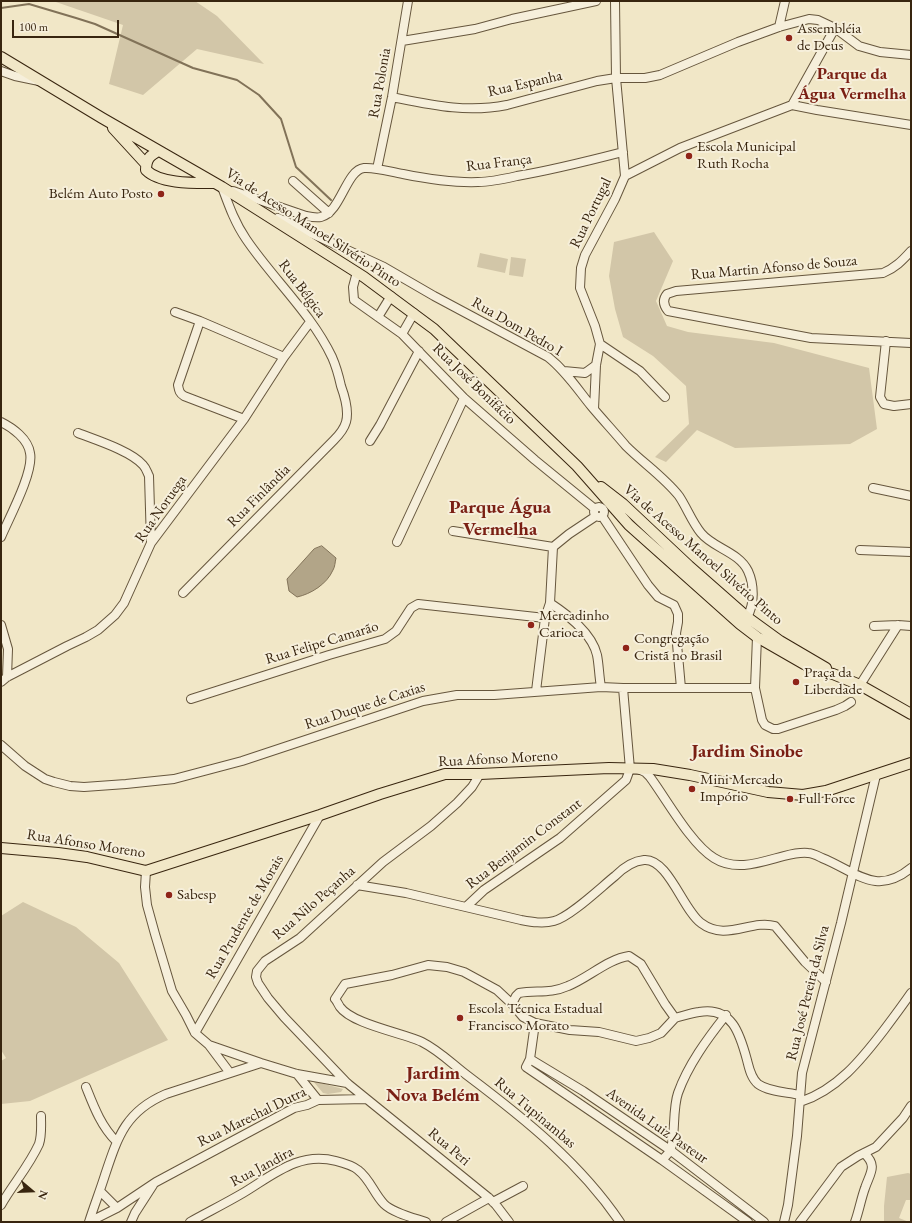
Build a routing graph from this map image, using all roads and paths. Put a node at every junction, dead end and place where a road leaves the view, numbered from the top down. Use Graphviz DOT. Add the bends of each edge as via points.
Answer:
graph roads {
  1 [pos="408,1"];
  2 [pos="596,1"];
  3 [pos="615,1"];
  4 [pos="785,1"];
  5 [pos="780,27"];
  6 [pos="835,28"];
  7 [pos="402,41"];
  8 [pos="911,55"];
  9 [pos="1,57"];
  10 [pos="1,71"];
  11 [pos="616,78"];
  12 [pos="40,81"];
  13 [pos="392,97"];
  14 [pos="792,104"];
  15 [pos="108,121"];
  16 [pos="911,125"];
  17 [pos="159,151"];
  18 [pos="623,152"];
  19 [pos="146,164"];
  20 [pos="377,169"];
  21 [pos="625,176"];
  22 [pos="293,180"];
  23 [pos="219,185"];
  24 [pos="253,208"];
  25 [pos="329,213"];
  26 [pos="911,251"];
  27 [pos="357,272"];
  28 [pos="391,296"];
  29 [pos="175,312"];
  30 [pos="414,313"];
  31 [pos="378,317"];
  32 [pos="200,321"];
  33 [pos="310,322"];
  34 [pos="402,334"];
  35 [pos="886,341"];
  36 [pos="911,343"];
  37 [pos="600,344"];
  38 [pos="419,351"];
  39 [pos="284,357"];
  40 [pos="596,365"];
  41 [pos="564,370"];
  42 [pos="665,397"];
  43 [pos="464,398"];
  44 [pos="911,404"];
  45 [pos="594,409"];
  46 [pos="347,413"];
  47 [pos="244,419"];
  48 [pos="1,422"];
  49 [pos="78,433"];
  50 [pos="370,441"];
  51 [pos="576,466"];
  52 [pos="873,488"];
  53 [pos="911,496"];
  54 [pos="605,510"];
  55 [pos="453,531"];
  56 [pos="1,537"];
  57 [pos="397,542"];
  58 [pos="151,543"];
  59 [pos="553,547"];
  60 [pos="860,550"];
  61 [pos="911,552"];
  62 [pos="183,593"];
  63 [pos="714,600"];
  64 [pos="550,603"];
  65 [pos="747,617"];
  66 [pos="545,618"];
  67 [pos="1,625"];
  68 [pos="898,625"];
  69 [pos="874,626"];
  70 [pos="911,626"];
  71 [pos="757,637"];
  72 [pos="4,647"];
  73 [pos="833,674"];
  74 [pos="4,679"];
  75 [pos="860,685"];
  76 [pos="601,687"];
  77 [pos="624,688"];
  78 [pos="681,688"];
  79 [pos="755,688"];
  80 [pos="536,692"];
  81 [pos="191,699"];
  82 [pos="851,702"];
  83 [pos="911,714"];
  84 [pos="1,745"];
  85 [pos="911,763"];
  86 [pos="634,769"];
  87 [pos="480,774"];
  88 [pos="876,775"];
  89 [pos="320,815"];
  90 [pos="1,848"];
  91 [pos="911,868"];
  92 [pos="146,871"];
  93 [pos="853,874"];
  94 [pos="357,885"];
  95 [pos="467,906"];
  96 [pos="826,982"];
  97 [pos="911,993"];
  98 [pos="512,1004"];
  99 [pos="726,1015"];
  100 [pos="675,1018"];
  101 [pos="535,1023"];
  102 [pos="195,1033"];
  103 [pos="209,1045"];
  104 [pos="530,1059"];
  105 [pos="261,1063"];
  106 [pos="230,1074"];
  107 [pos="297,1074"];
  108 [pos="347,1082"];
  109 [pos="86,1087"];
  110 [pos="800,1098"];
  111 [pos="366,1099"];
  112 [pos="318,1100"];
  113 [pos="911,1106"];
  114 [pos="41,1116"];
  115 [pos="116,1141"];
  116 [pos="670,1150"];
  117 [pos="864,1153"];
  118 [pos="662,1160"];
  119 [pos="156,1182"];
  120 [pos="524,1186"];
  121 [pos="100,1191"];
  122 [pos="3,1195"];
  123 [pos="491,1200"];
  124 [pos="1,1205"];
  125 [pos="117,1208"];
  126 [pos="802,1219"];
  127 [pos="89,1222"];
  128 [pos="131,1222"];
  129 [pos="190,1222"];
  130 [pos="426,1222"];
  131 [pos="446,1222"];
  132 [pos="510,1222"];
  133 [pos="620,1222"];
  134 [pos="748,1222"];
  135 [pos="764,1222"];
  136 [pos="783,1222"];
  137 [pos="855,1222"];
  1 -- 7 [label="street, Rua Polonia"];
  2 -- 7 [label="street" via="475,29"];
  3 -- 11 [label="street, Rua Portugal"];
  4 -- 5 [label="street"];
  5 -- 6 [label="street, Rua Espanha" via="809,18"];
  5 -- 11 [label="street, Rua Espanha" via="660,75"];
  6 -- 8 [label="street, Rua Espanha" via="859,46 880,52"];
  6 -- 14 [label="street"];
  7 -- 13 [label="street, Rua Polonia"];
  9 -- 12 [label="main road, Via de Acesso Manoel Silvério Pinto"];
  10 -- 12 [label="street"];
  11 -- 13 [label="street, Rua Espanha" via="495,107 464,109"];
  11 -- 18 [label="street, Rua Portugal"];
  12 -- 15 [label="main road, Via de Acesso Manoel Silvério Pinto"];
  13 -- 20 [label="street, Rua Polonia"];
  14 -- 16 [label="street"];
  14 -- 21 [label="street" via="680,148"];
  15 -- 17 [label="main road, Via de Acesso Manoel Silvério Pinto"];
  15 -- 19 [label="main road"];
  17 -- 19 [label="main road" via="152,154"];
  17 -- 23 [label="main road, Via de Acesso Manoel Silvério Pinto"];
  18 -- 20 [label="street, Rua França" via="540,172 479,182 439,180"];
  18 -- 21 [label="street, Rua Portugal"];
  19 -- 23 [label="main road" via="146,170 156,177"];
  20 -- 25 [label="street" via="362,168 357,171"];
  21 -- 37 [label="street, Rua Portugal" via="585,256 582,268 580,288"];
  22 -- 25 [label="street"];
  23 -- 24 [label="main road, Via de Acesso Manoel Silvério Pinto"];
  23 -- 25 [label="street" via="306,216 322,217"];
  23 -- 33 [label="street, Rua Bélgica" via="246,239"];
  24 -- 27 [label="main road, Via de Acesso Manoel Silvério Pinto"];
  24 -- 41 [label="street, Rua Dom Pedro I" via="384,267 548,357"];
  26 -- 35 [label="street, Rua Martin Afonso de Souza" via="891,270 883,272 676,291 667,294 664,301 668,311 722,322 818,339"];
  27 -- 28 [label="main road, Via de Acesso Manoel Silvério Pinto"];
  27 -- 31 [label="street, Rua José Bonifácio" via="353,286 354,300"];
  28 -- 30 [label="main road, Via de Acesso Manoel Silvério Pinto"];
  28 -- 31 [label="street"];
  29 -- 32 [label="street"];
  30 -- 34 [label="street"];
  30 -- 51 [label="main road, Via de Acesso Manoel Silvério Pinto" via="434,328"];
  31 -- 34 [label="street, Rua José Bonifácio"];
  32 -- 39 [label="street"];
  32 -- 47 [label="street" via="178,390 184,396"];
  33 -- 39 [label="street, Rua Noruega"];
  33 -- 46 [label="street, Rua Bélgica" via="333,359 344,393"];
  34 -- 38 [label="street, Rua José Bonifácio"];
  35 -- 36 [label="street"];
  35 -- 44 [label="street" via="879,392 882,401 888,405"];
  37 -- 40 [label="street, Rua Portugal"];
  37 -- 42 [label="street" via="640,371"];
  38 -- 43 [label="street, Rua José Bonifácio"];
  38 -- 50 [label="street"];
  39 -- 47 [label="street, Rua Noruega"];
  40 -- 41 [label="street" via="585,373"];
  40 -- 45 [label="street, Rua Portugal"];
  41 -- 45 [label="street, Rua Dom Pedro I"];
  43 -- 54 [label="street, Rua José Bonifácio" via="541,466"];
  43 -- 57 [label="street"];
  45 -- 65 [label="street, Rua Dom Pedro I" via="628,447 674,491 700,532 744,565 750,578 753,603"];
  46 -- 62 [label="street, Rua Finlândia" via="346,423 334,440"];
  47 -- 58 [label="street, Rua Noruega"];
  48 -- 56 [label="street" via="23,439 30,452 31,461 14,510"];
  49 -- 58 [label="street" via="131,456 146,468 149,476"];
  51 -- 54 [label="main road, Via de Acesso Manoel Silvério Pinto"];
  51 -- 54 [label="main road, Via de Acesso Manoel Silvério Pinto"];
  52 -- 53 [label="street"];
  54 -- 59 [label="street"];
  54 -- 63 [label="main road, Via de Acesso Manoel Silvério Pinto" via="629,525"];
  54 -- 65 [label="main road, Via de Acesso Manoel Silvério Pinto" via="689,566"];
  54 -- 78 [label="street, Rua José Bonifácio" via="648,585 658,597 674,605 678,614 676,633"];
  55 -- 59 [label="street"];
  58 -- 74 [label="street, Rua Noruega" via="124,602 115,615 86,637"];
  59 -- 64 [label="street"];
  60 -- 61 [label="street"];
  63 -- 65 [label="main road" via="741,619"];
  63 -- 71 [label="main road, Via de Acesso Manoel Silvério Pinto"];
  64 -- 66 [label="street"];
  64 -- 76 [label="street" via="564,612 587,636 597,655"];
  65 -- 73 [label="main road, Via de Acesso Manoel Silvério Pinto"];
  66 -- 80 [label="street"];
  66 -- 81 [label="street, Rua Felipe Camarão" via="418,604 411,608 396,632 385,639"];
  67 -- 72 [label="street"];
  68 -- 69 [label="street"];
  68 -- 70 [label="street"];
  68 -- 75 [label="street"];
  71 -- 73 [label="main road, Via de Acesso Manoel Silvério Pinto" via="804,664"];
  71 -- 79 [label="street"];
  72 -- 74 [label="street"];
  73 -- 75 [label="main road, Via de Acesso Manoel Silvério Pinto"];
  75 -- 83 [label="main road, Via de Acesso Manoel Silvério Pinto"];
  76 -- 77 [label="street, Rua Duque de Caxias"];
  76 -- 80 [label="street, Rua Duque de Caxias"];
  77 -- 78 [label="street, Rua Duque de Caxias"];
  77 -- 86 [label="street"];
  78 -- 79 [label="street, Rua Duque de Caxias"];
  79 -- 82 [label="street" via="762,720 773,729 836,710"];
  80 -- 84 [label="street, Rua Duque de Caxias" via="457,696 423,701 235,763 174,779 126,784 84,787 54,782 25,766"];
  85 -- 88 [label="main road, Rua Afonso Moreno"];
  86 -- 87 [label="main road, Rua Afonso Moreno"];
  86 -- 88 [label="main road, Rua Afonso Moreno" via="668,771 790,795 826,791"];
  86 -- 93 [label="street" via="650,777 696,841 715,859 742,866 796,853 809,853"];
  86 -- 95 [label="street, Rua Benjamin Constant" via="626,780 560,838 484,890"];
  87 -- 89 [label="main road, Rua Afonso Moreno" via="445,774"];
  87 -- 94 [label="street, Rua Nilo Peçanha" via="457,803"];
  88 -- 93 [label="street, Rua José Pereira da Silva"];
  89 -- 92 [label="main road, Rua Afonso Moreno"];
  89 -- 102 [label="street, Rua Prudente de Morais"];
  90 -- 92 [label="main road, Rua Afonso Moreno" via="87,857"];
  91 -- 93 [label="street" via="882,882"];
  92 -- 102 [label="street" via="147,905 172,992"];
  93 -- 96 [label="street, Rua José Pereira da Silva"];
  94 -- 95 [label="street" via="406,892"];
  94 -- 108 [label="street, Rua Nilo Peçanha" via="300,938 265,961 257,971 258,983 268,998"];
  95 -- 96 [label="street" via="521,920 552,922 570,913 622,869 644,860 653,862 665,872 702,924 726,931 765,925 775,926 805,962"];
  96 -- 110 [label="street, Rua José Pereira da Silva" via="802,1073"];
  97 -- 110 [label="street" via="850,1072 811,1098"];
  98 -- 100 [label="street" via="519,993 559,990 620,957 629,956 641,964"];
  98 -- 101 [label="street" via="523,1017"];
  98 -- 133 [label="street, Rua Tupinambas" via="497,990 464,972 428,965 345,984 335,998 342,1009 356,1018 422,1042 446,1057 545,1137 593,1185"];
  99 -- 100 [label="street" via="700,1011"];
  99 -- 110 [label="street" via="737,1032 754,1080 767,1088"];
  99 -- 116 [label="street" via="709,1037 677,1095"];
  100 -- 101 [label="street" via="661,1033 636,1040"];
  101 -- 104 [label="street"];
  102 -- 103 [label="street"];
  103 -- 105 [label="street"];
  103 -- 106 [label="street"];
  104 -- 116 [label="street, Avenida Luiz Pasteur" via="583,1091"];
  104 -- 118 [label="street, Avenida Luiz Pasteur" via="526,1067"];
  105 -- 106 [label="street"];
  105 -- 107 [label="street"];
  106 -- 115 [label="street" via="154,1100 134,1115"];
  107 -- 108 [label="street"];
  107 -- 112 [label="street"];
  108 -- 111 [label="street, Rua Nilo Peçanha"];
  109 -- 115 [label="street" via="103,1126"];
  110 -- 136 [label="street, Rua José Pereira da Silva" via="798,1136 788,1206"];
  111 -- 112 [label="street, Rua Marechal Dutra"];
  111 -- 123 [label="street, Rua Peri"];
  112 -- 119 [label="street, Rua Marechal Dutra" via="294,1108"];
  113 -- 117 [label="street" via="876,1148"];
  114 -- 122 [label="street" via="39,1143 24,1170"];
  115 -- 121 [label="street"];
  116 -- 118 [label="street"];
  116 -- 135 [label="street, Avenida Luiz Pasteur"];
  117 -- 126 [label="street" via="841,1167"];
  117 -- 137 [label="street" via="870,1158 872,1175 865,1187"];
  118 -- 134 [label="street, Avenida Luiz Pasteur"];
  119 -- 125 [label="street, Rua Marechal Dutra"];
  119 -- 128 [label="street"];
  120 -- 123 [label="street"];
  121 -- 125 [label="street"];
  121 -- 127 [label="street"];
  122 -- 124 [label="street"];
  123 -- 131 [label="street"];
  123 -- 132 [label="street, Rua Peri"];
  125 -- 127 [label="street, Rua Marechal Dutra"];
  126 -- 136 [label="street"];
  129 -- 130 [label="street, Rua Jandira" via="291,1164 317,1158 346,1163 356,1168 364,1174 384,1205"];
}
